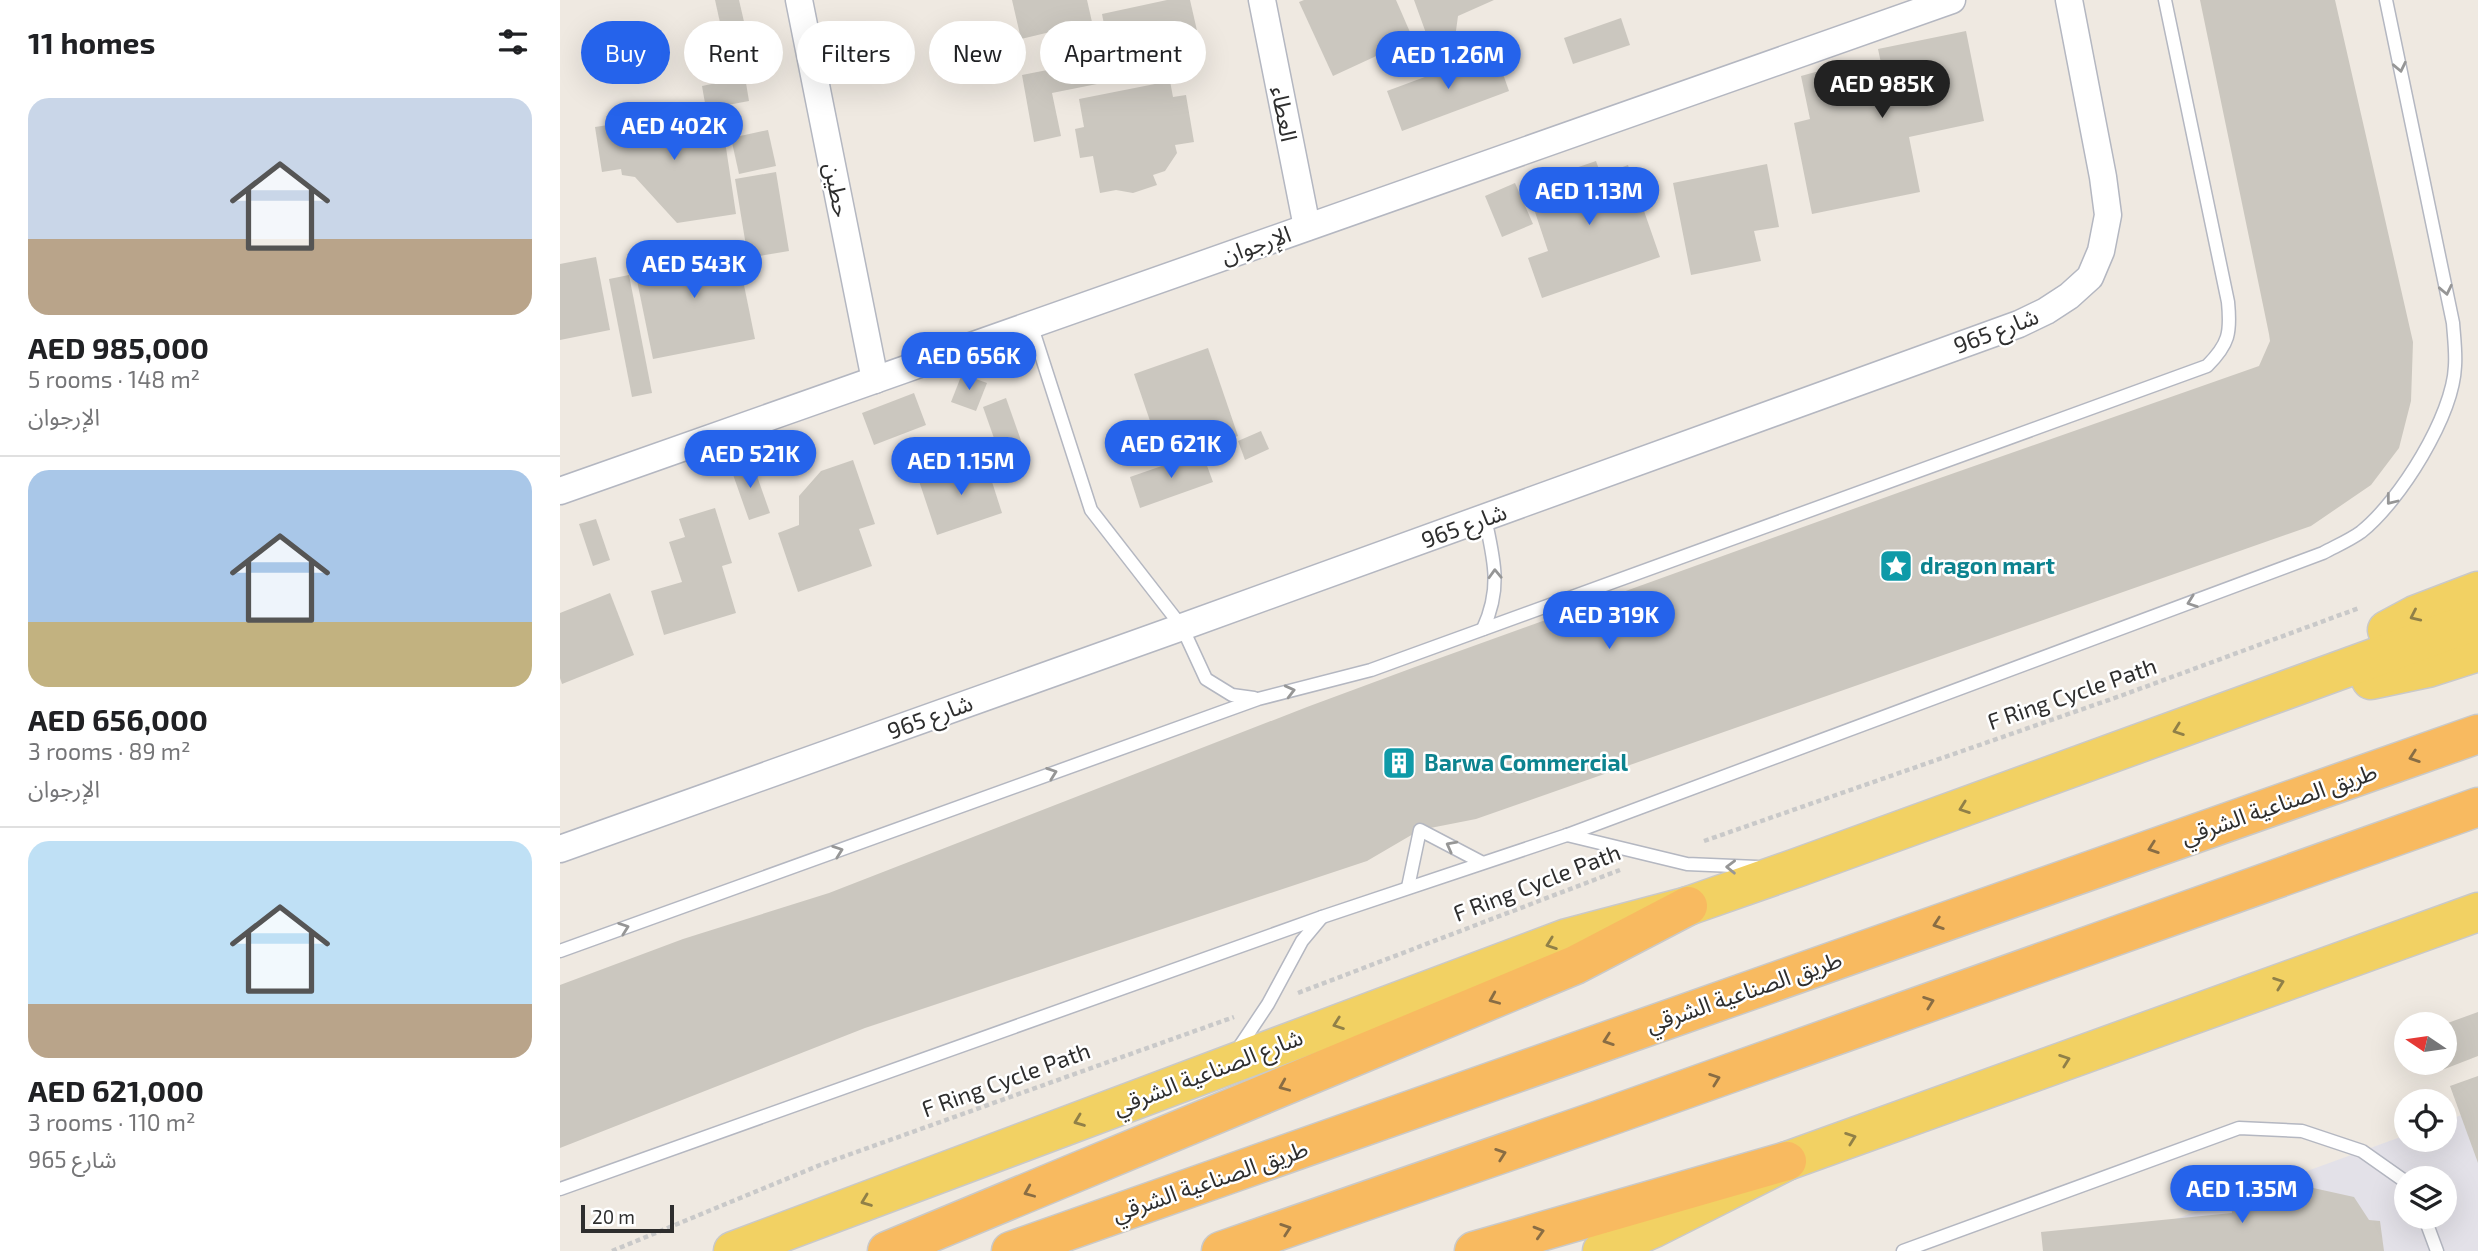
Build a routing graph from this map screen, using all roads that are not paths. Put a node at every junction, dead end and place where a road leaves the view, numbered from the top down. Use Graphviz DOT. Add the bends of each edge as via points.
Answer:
graph roads {
  1 [pos="799,0"];
  2 [pos="1262,0"];
  3 [pos="1952,0"];
  4 [pos="2069,0"];
  5 [pos="2165,0"];
  6 [pos="2386,0"];
  7 [pos="1307,227"];
  8 [pos="1031,324"];
  9 [pos="875,380"];
  10 [pos="560,491"];
  11 [pos="1485,518"];
  12 [pos="2478,591"];
  13 [pos="2478,620"];
  14 [pos="1182,627"];
  15 [pos="1483,629"];
  16 [pos="2478,652"];
  17 [pos="1258,699"];
  18 [pos="2242,707"];
  19 [pos="2478,734"];
  20 [pos="2478,807"];
  21 [pos="1567,835"];
  22 [pos="560,849"];
  23 [pos="1481,862"];
  24 [pos="1799,867"];
  25 [pos="1408,887"];
  26 [pos="2478,890"];
  27 [pos="1688,906"];
  28 [pos="2478,912"];
  29 [pos="1322,917"];
  30 [pos="2478,935"];
  31 [pos="560,951"];
  32 [pos="2318,968"];
  33 [pos="1227,1065"];
  34 [pos="1787,1161"];
  35 [pos="2394,1174"];
  36 [pos="560,1189"];
  37 [pos="2429,1229"];
  38 [pos="733,1251"];
  39 [pos="887,1251"];
  40 [pos="1011,1251"];
  41 [pos="1221,1251"];
  42 [pos="1474,1251"];
  43 [pos="1602,1251"];
  44 [pos="1903,1251"];
  45 [pos="2437,1251"];
  1 -- 9 [label="street, حطين"];
  2 -- 7 [label="street, العطاء"];
  3 -- 7 [label="street, الإرجوان"];
  4 -- 11 [label="street, شارع 965" via="2108,215 2090,277 2069,296 2019,324"];
  5 -- 15 [label="lane" via="2231,328 2222,351 2207,366"];
  6 -- 21 [label="lane, one-way" via="2453,323 2455,366 2449,399 2434,432 2387,506 2360,532 2323,553"];
  7 -- 8 [label="street, الإرجوان"];
  8 -- 9 [label="street, الإرجوان"];
  8 -- 14 [label="lane" via="1091,510"];
  9 -- 10 [label="street, الإرجوان"];
  11 -- 14 [label="street, شارع 965"];
  15 -- 11 [label="lane, one-way" via="1496,586"];
  12 -- 18 [label="main road, one-way" via="2415,615"];
  13 -- 18 [label="main road"];
  14 -- 17 [label="lane" via="1206,679 1232,695"];
  14 -- 22 [label="street, شارع 965"];
  17 -- 15 [label="lane, one-way" via="1373,676"];
  16 -- 18 [label="main road" via="2428,668"];
  31 -- 17 [label="lane, one-way"];
  18 -- 24 [label="main road, one-way"];
  19 -- 40 [label="highway, طريق الصناعية الشرقي, one-way"];
  41 -- 20 [label="highway, one-way"];
  21 -- 23 [label="lane"];
  24 -- 21 [label="lane, one-way" via="1687,864"];
  23 -- 25 [label="lane"];
  23 -- 25 [label="lane, one-way" via="1420,830"];
  24 -- 27 [label="main road"];
  25 -- 29 [label="lane"];
  26 -- 32 [label="main road"];
  27 -- 33 [label="main road, شارع الصناعية الشرقي, one-way" via="1567,938"];
  27 -- 39 [label="highway, one-way" via="1575,965"];
  28 -- 32 [label="main road"];
  29 -- 33 [label="lane"];
  29 -- 36 [label="lane"];
  30 -- 32 [label="main road"];
  34 -- 32 [label="main road, one-way"];
  33 -- 38 [label="main road, شارع الصناعية الشرقي, one-way"];
  42 -- 34 [label="highway, one-way"];
  34 -- 43 [label="main road"];
  35 -- 44 [label="lane" via="2362,1151 2302,1131 2239,1128"];
  37 -- 45 [label="lane"];
}
